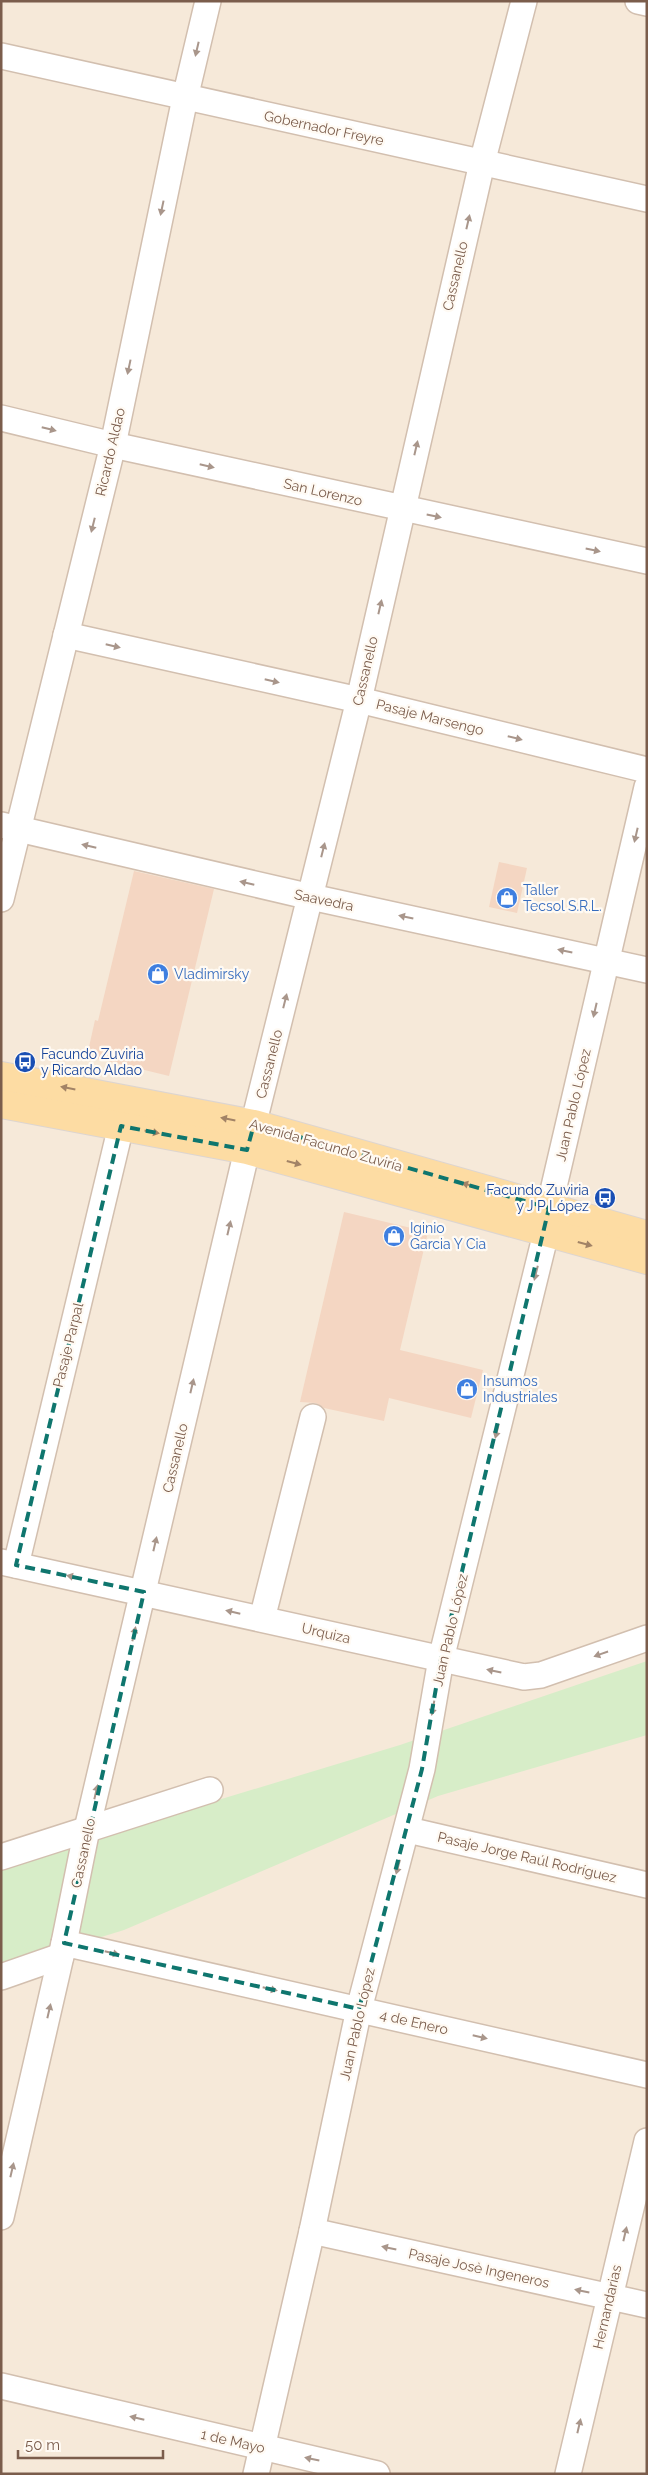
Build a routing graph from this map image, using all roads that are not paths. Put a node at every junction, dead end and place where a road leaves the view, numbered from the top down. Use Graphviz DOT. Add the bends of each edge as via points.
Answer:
graph roads {
  1 [pos="208,1"];
  2 [pos="524,1"];
  3 [pos="638,1"];
  4 [pos="647,3"];
  5 [pos="1,56"];
  6 [pos="185,98"];
  7 [pos="482,163"];
  8 [pos="647,199"];
  9 [pos="1,418"];
  10 [pos="112,445"];
  11 [pos="402,510"];
  12 [pos="647,562"];
  13 [pos="66,635"];
  14 [pos="359,700"];
  15 [pos="647,770"];
  16 [pos="647,787"];
  17 [pos="9,827"];
  18 [pos="311,897"];
  19 [pos="1,899"];
  20 [pos="606,959"];
  21 [pos="647,970"];
  22 [pos="1,1076"];
  23 [pos="1,1104"];
  24 [pos="254,1124"];
  25 [pos="121,1126"];
  26 [pos="247,1150"];
  27 [pos="548,1221"];
  28 [pos="647,1235"];
  29 [pos="647,1260"];
  30 [pos="313,1417"];
  31 [pos="8,1563"];
  32 [pos="144,1592"];
  33 [pos="262,1619"];
  34 [pos="647,1638"];
  35 [pos="441,1659"];
  36 [pos="210,1790"];
  37 [pos="88,1829"];
  38 [pos="408,1830"];
  39 [pos="1,1857"];
  40 [pos="647,1885"];
  41 [pos="63,1949"];
  42 [pos="1,1976"];
  43 [pos="359,2009"];
  44 [pos="647,2075"];
  45 [pos="647,2141"];
  46 [pos="1,2217"];
  47 [pos="312,2231"];
  48 [pos="610,2297"];
  49 [pos="647,2305"];
  50 [pos="1,2386"];
  51 [pos="262,2448"];
  52 [pos="256,2474"];
  53 [pos="377,2474"];
  54 [pos="568,2474"];
  1 -- 6 [label="street, Ricardo Aldao, one-way"];
  2 -- 7 [label="street, Cassanello"];
  3 -- 4 [label="street"];
  5 -- 6 [label="street, Gobernador Freyre"];
  6 -- 7 [label="street, Gobernador Freyre"];
  6 -- 10 [label="street, Ricardo Aldao, one-way"];
  7 -- 8 [label="street, Gobernador Freyre"];
  11 -- 7 [label="street, Cassanello, one-way"];
  9 -- 10 [label="street, San Lorenzo, one-way"];
  10 -- 11 [label="street, San Lorenzo, one-way"];
  10 -- 13 [label="street, Ricardo Aldao, one-way"];
  11 -- 12 [label="street, San Lorenzo, one-way"];
  14 -- 11 [label="street, Cassanello, one-way"];
  13 -- 14 [label="street, Pasaje Marsengo, one-way"];
  13 -- 17 [label="street, Ricardo Aldao"];
  14 -- 15 [label="street, Pasaje Marsengo, one-way"];
  18 -- 14 [label="street, Cassanello, one-way"];
  16 -- 20 [label="street, Juan Pablo López, one-way"];
  18 -- 17 [label="street, Saavedra, one-way"];
  17 -- 19 [label="street, Ricardo Aldao"];
  20 -- 18 [label="street, Saavedra, one-way"];
  24 -- 18 [label="street, Cassanello, one-way"];
  20 -- 21 [label="street, Saavedra"];
  20 -- 27 [label="street, Juan Pablo López, one-way"];
  24 -- 22 [label="main road, Avenida Facundo Zuviría, one-way"];
  23 -- 25 [label="main road, Avenida Facundo Zuviría"];
  24 -- 26 [label="street, Cassanello"];
  27 -- 24 [label="main road, Avenida Facundo Zuviría, one-way"];
  25 -- 26 [label="main road, Avenida Facundo Zuviría, one-way"];
  25 -- 31 [label="street, Pasaje Parpal"];
  26 -- 27 [label="main road, Avenida Facundo Zuviría, one-way"];
  32 -- 26 [label="street, Cassanello, one-way"];
  27 -- 28 [label="main road, Avenida Facundo Zuviría"];
  27 -- 29 [label="main road, Avenida Facundo Zuviría, one-way"];
  27 -- 35 [label="street, Juan Pablo López, one-way"];
  30 -- 33 [label="street"];
  32 -- 31 [label="street, Urquiza, one-way"];
  33 -- 32 [label="street, Urquiza, one-way"];
  37 -- 32 [label="street, Cassanello, one-way"];
  33 -- 35 [label="street, Urquiza"];
  34 -- 35 [label="street, Urquiza, one-way" via="541,1675 524,1677"];
  35 -- 38 [label="street, Juan Pablo López, one-way" via="424,1761"];
  36 -- 37 [label="street"];
  37 -- 39 [label="street"];
  37 -- 41 [label="street, Cassanello"];
  38 -- 40 [label="street, Pasaje Jorge Raúl Rodríguez"];
  38 -- 43 [label="street, Juan Pablo López, one-way"];
  41 -- 42 [label="street"];
  41 -- 43 [label="street, 4 de Enero, one-way"];
  46 -- 41 [label="street, Cassanello, one-way"];
  43 -- 44 [label="street, 4 de Enero, one-way"];
  43 -- 47 [label="street, Juan Pablo López"];
  48 -- 45 [label="street, Hernandarias, one-way"];
  48 -- 47 [label="street, Pasaje Josè Ingeneros, one-way"];
  47 -- 51 [label="street, Juan Pablo López"];
  48 -- 49 [label="street, Pasaje Josè Ingeneros"];
  54 -- 48 [label="street, Hernandarias, one-way"];
  51 -- 50 [label="street, 1 de Mayo, one-way"];
  51 -- 52 [label="street, Juan Pablo López"];
  53 -- 51 [label="street, 1 de Mayo, one-way"];
}
